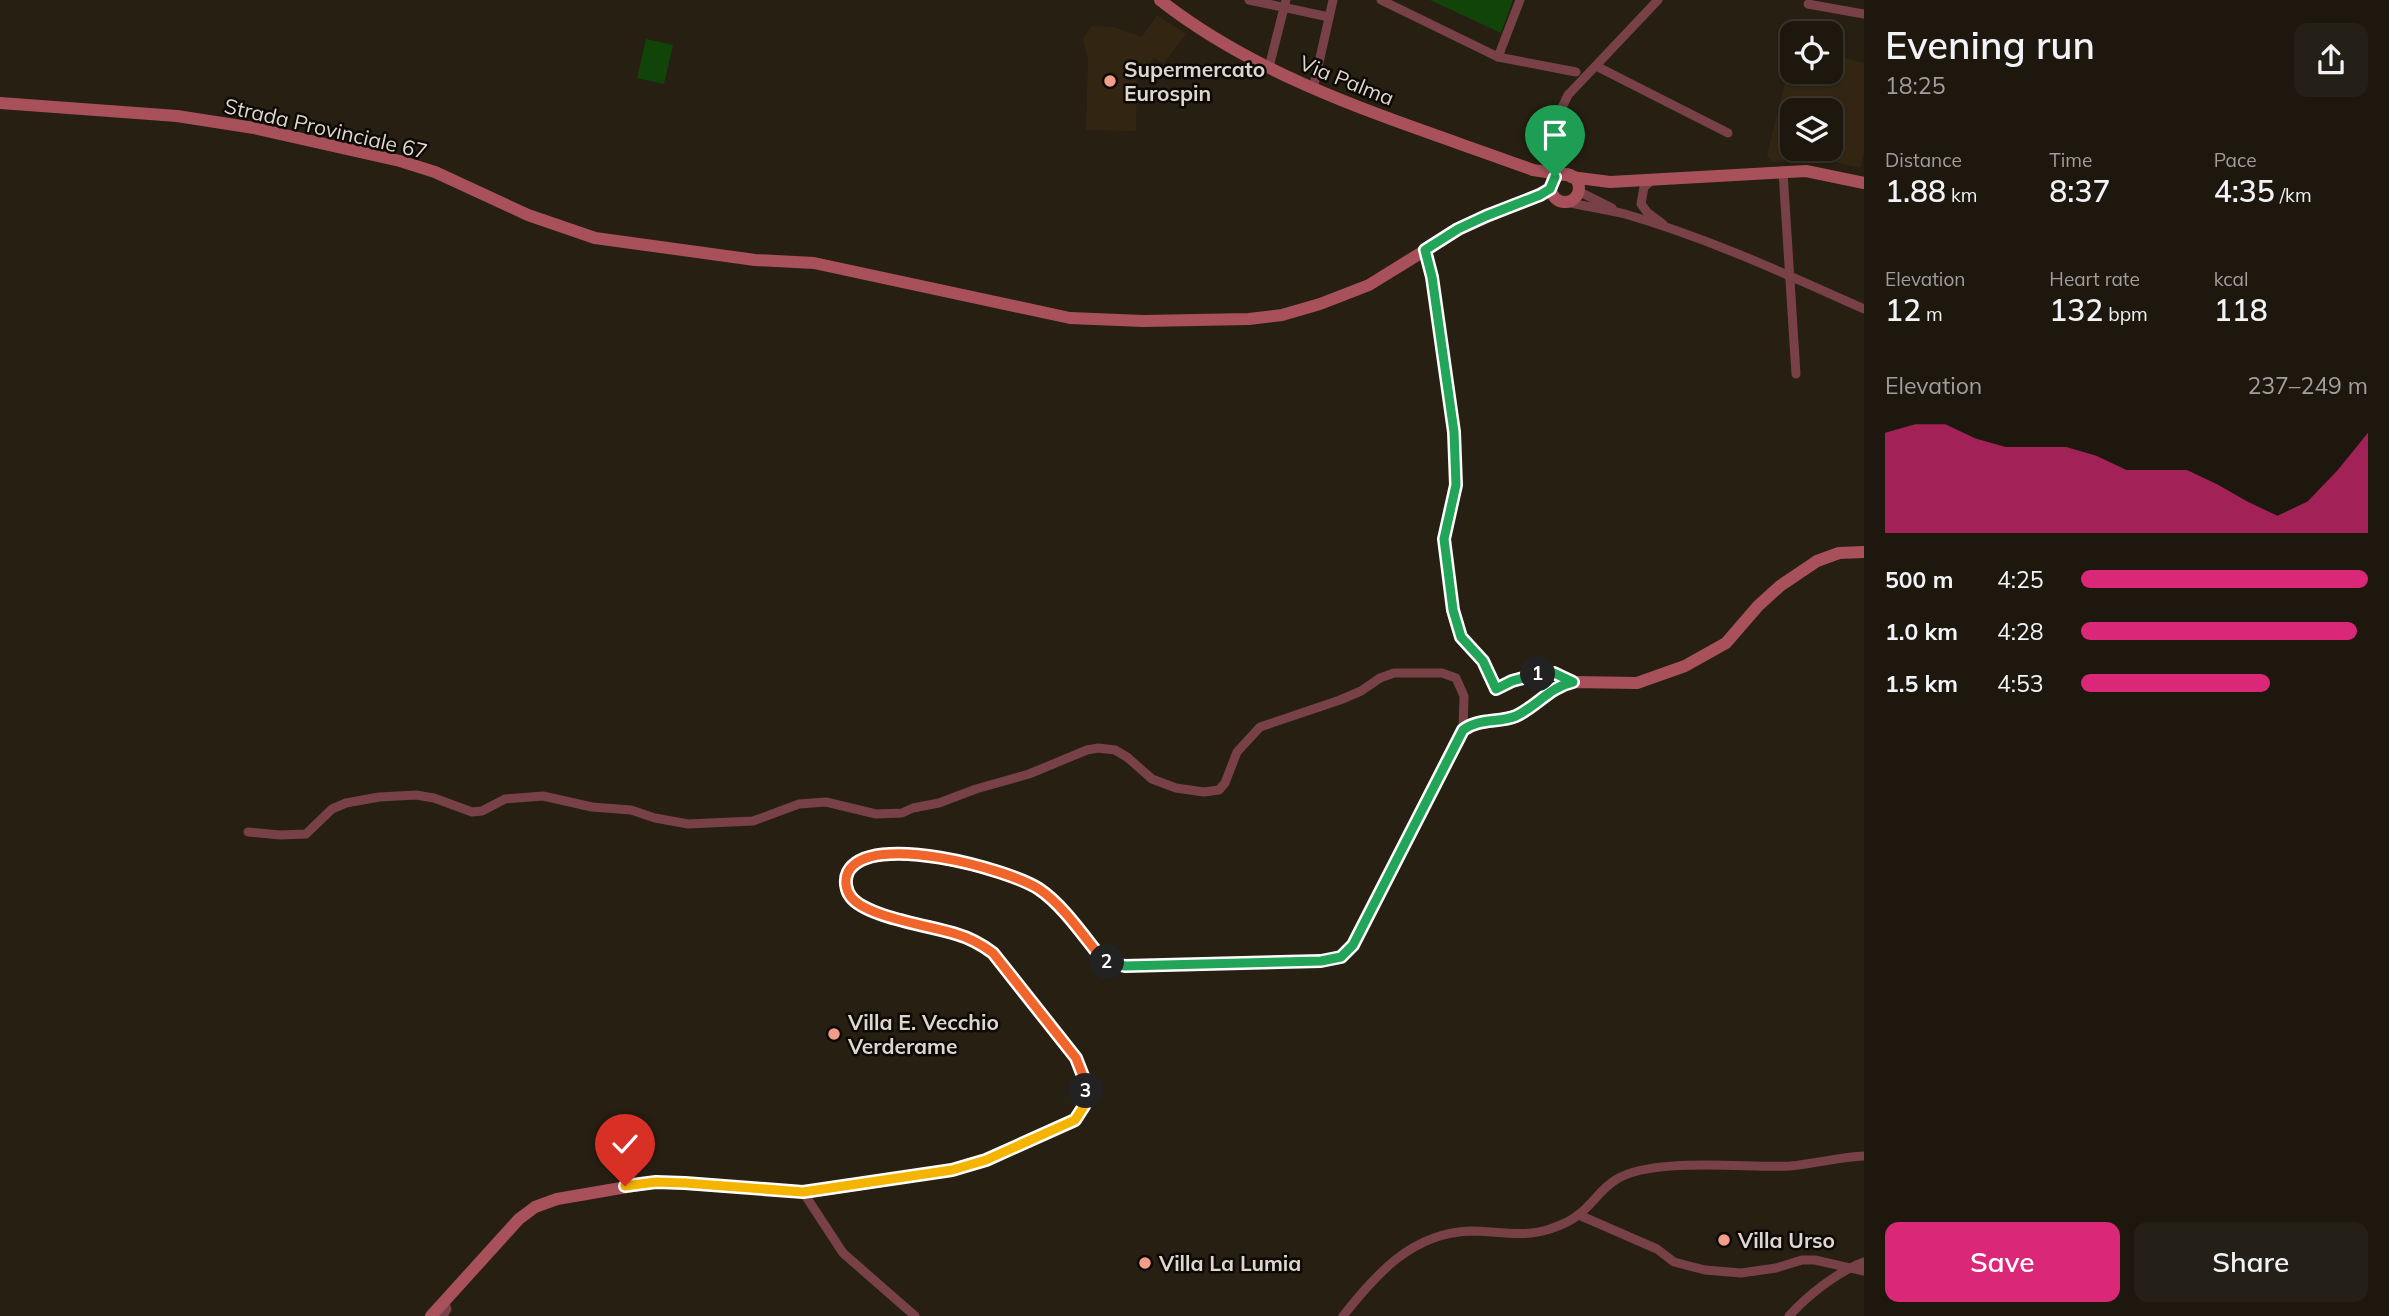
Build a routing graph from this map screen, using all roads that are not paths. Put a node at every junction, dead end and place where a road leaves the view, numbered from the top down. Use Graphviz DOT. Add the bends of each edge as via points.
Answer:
graph roads {
  1 [pos="1249,0"];
  2 [pos="1333,0"];
  3 [pos="1381,0"];
  4 [pos="1402,0"];
  5 [pos="1520,0"];
  6 [pos="1658,0"];
  7 [pos="1166,2"];
  8 [pos="1285,4"];
  9 [pos="1808,4"];
  10 [pos="1398,10"];
  11 [pos="1864,14"];
  12 [pos="1329,17"];
  13 [pos="1499,57"];
  14 [pos="1596,66"];
  15 [pos="1269,67"];
  16 [pos="1576,72"];
  17 [pos="1313,89"];
  18 [pos="0,103"];
  19 [pos="1728,133"];
  20 [pos="1552,150"];
  21 [pos="1533,170"];
  22 [pos="1783,172"];
  23 [pos="1568,176"];
  24 [pos="1651,181"];
  25 [pos="1864,181"];
  26 [pos="1610,182"];
  27 [pos="1550,183"];
  28 [pos="1580,191"];
  29 [pos="1561,201"];
  30 [pos="1515,206"];
  31 [pos="1623,214"];
  32 [pos="1670,229"];
  33 [pos="1425,250"];
  34 [pos="1789,276"];
  35 [pos="1864,309"];
  36 [pos="1796,374"];
  37 [pos="1864,552"];
  38 [pos="1573,682"];
  39 [pos="1463,730"];
  40 [pos="247,832"];
  41 [pos="1864,1156"];
  42 [pos="803,1192"];
  43 [pos="1579,1215"];
  44 [pos="1864,1262"];
  45 [pos="1851,1267"];
  46 [pos="1864,1271"];
  47 [pos="444,1302"];
  48 [pos="431,1316"];
  49 [pos="443,1316"];
  50 [pos="915,1316"];
  51 [pos="1343,1316"];
  52 [pos="1789,1316"];
  1 -- 8 [label="street"];
  2 -- 12 [label="street"];
  3 -- 10 [label="street"];
  4 -- 10 [label="street"];
  5 -- 13 [label="street"];
  6 -- 14 [label="street"];
  7 -- 15 [label="street, Via Palma" via="1213,37"];
  8 -- 12 [label="street"];
  8 -- 15 [label="street"];
  9 -- 11 [label="street"];
  10 -- 13 [label="street"];
  12 -- 17 [label="street"];
  13 -- 16 [label="street"];
  14 -- 19 [label="street"];
  14 -- 20 [label="street" via="1568,95 1557,118"];
  15 -- 17 [label="street, Via Palma"];
  17 -- 21 [label="street, Via Palma"];
  18 -- 33 [label="street, Strada Provinciale 67" via="177,116 254,128 435,172 528,215 595,238 755,260 814,263 1070,318 1143,321 1282,315 1369,285"];
  20 -- 21 [label="street" via="1543,166"];
  20 -- 23 [label="street"];
  20 -- 27 [label="street"];
  21 -- 27 [label="street"];
  22 -- 24 [label="street"];
  22 -- 25 [label="street" via="1806,171"];
  22 -- 34 [label="street"];
  23 -- 26 [label="street"];
  23 -- 27 [label="street" via="1555,177"];
  23 -- 28 [label="street" via="1577,180"];
  24 -- 26 [label="street"];
  24 -- 32 [label="street" via="1644,187 1642,204"];
  26 -- 28 [label="street"];
  27 -- 29 [label="street" via="1552,194"];
  27 -- 30 [label="street"];
  28 -- 29 [label="street" via="1570,201"];
  28 -- 31 [label="street"];
  29 -- 30 [label="street"];
  29 -- 31 [label="street"];
  30 -- 33 [label="street, Strada Provinciale 67" via="1458,229"];
  31 -- 32 [label="street"];
  32 -- 34 [label="street"];
  33 -- 38 [label="street" via="1454,432 1456,485 1444,539 1461,637 1483,661 1496,689 1537,674 1554,673"];
  34 -- 35 [label="street"];
  34 -- 36 [label="street"];
  37 -- 38 [label="street" via="1839,553 1817,561 1765,599 1726,643 1685,666 1637,683"];
  38 -- 39 [label="street" via="1553,689 1517,716"];
  39 -- 40 [label="street" via="1464,696 1456,678 1441,673 1394,673 1340,700 1260,726 1237,752 1225,783 1212,792 1177,788 1152,779 1127,757 1098,748 1019,778 894,814 825,802 799,804 752,821 688,824 543,796 505,799 471,812 416,795 346,803 332,809 306,834"];
  39 -- 42 [label="street" via="1353,945 1331,960 1113,964 1103,960 1051,898 1020,880 922,856 878,854 856,863 845,878 850,897 858,904 957,934 993,953 1076,1058 1086,1097 1075,1120 986,1160 952,1170"];
  41 -- 43 [label="street" via="1792,1166 1662,1166 1637,1171 1616,1179"];
  42 -- 47 [label="street" via="656,1182 556,1199 519,1219"];
  42 -- 50 [label="street" via="843,1253"];
  43 -- 45 [label="street" via="1657,1249 1674,1262 1705,1270 1741,1273 1802,1260"];
  43 -- 51 [label="street" via="1534,1234 1471,1231 1426,1240 1386,1266"];
  44 -- 45 [label="street"];
  45 -- 46 [label="street"];
  45 -- 52 [label="street"];
  47 -- 48 [label="street"];
  47 -- 49 [label="street"];
}
